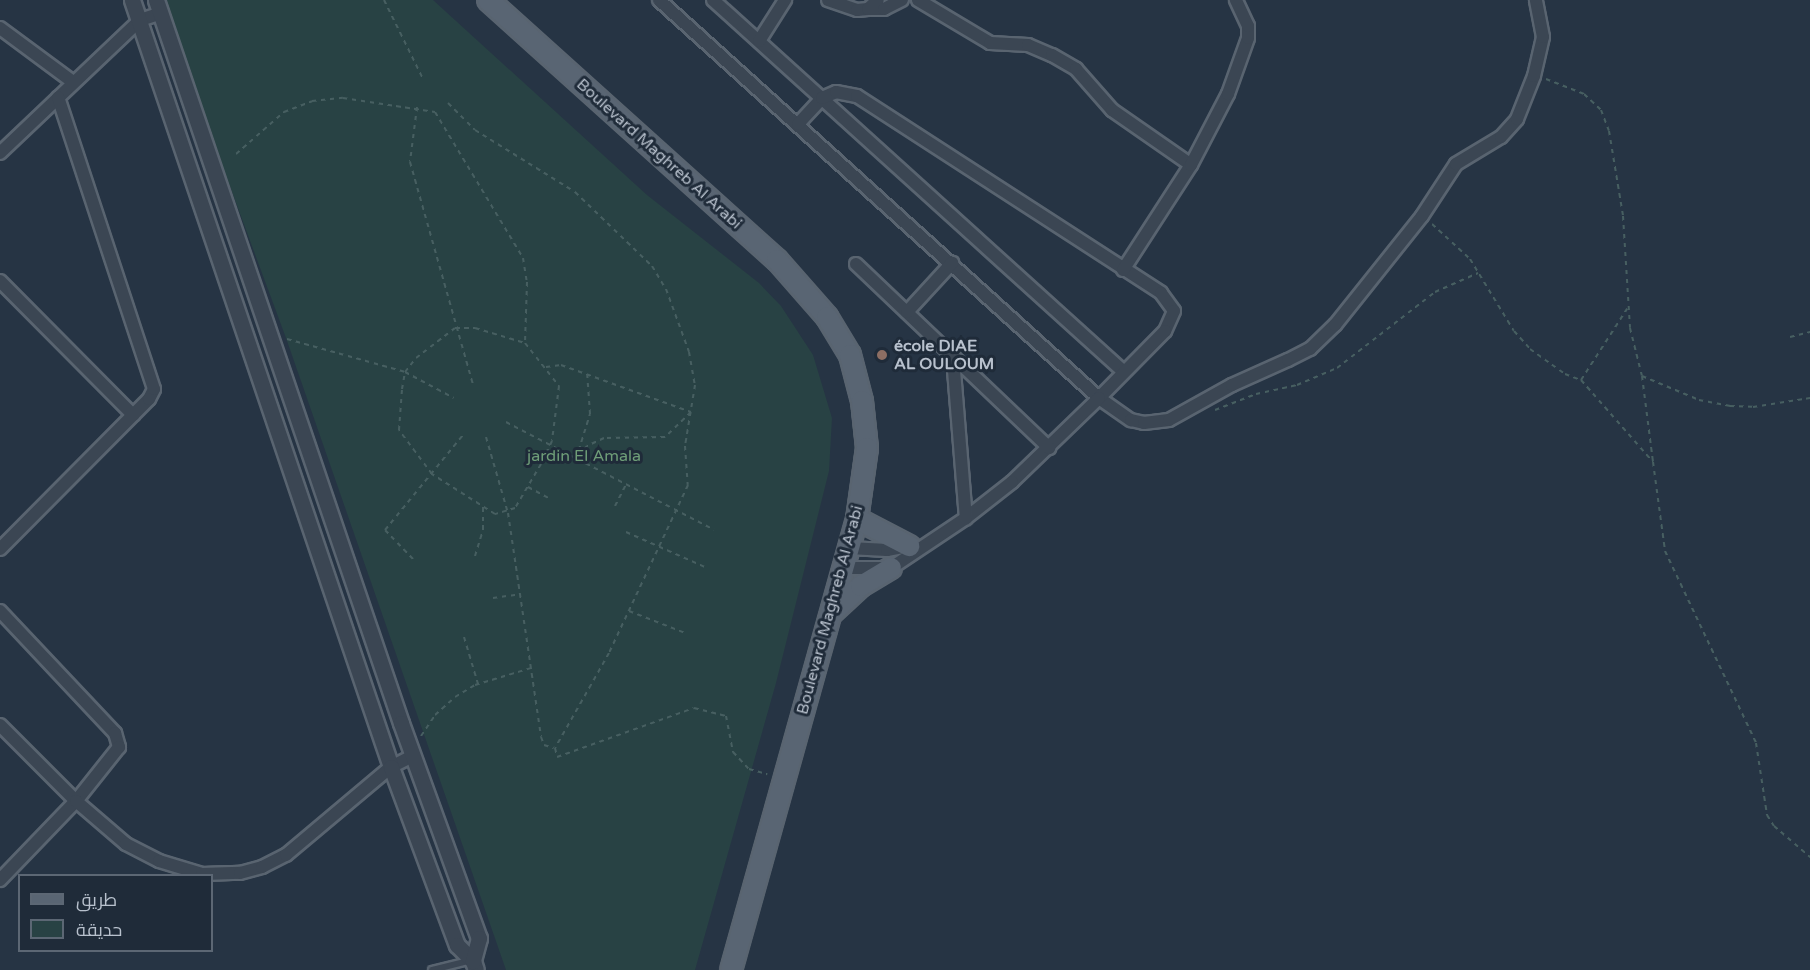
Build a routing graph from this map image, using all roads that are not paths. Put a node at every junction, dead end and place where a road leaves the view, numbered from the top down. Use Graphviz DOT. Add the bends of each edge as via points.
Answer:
graph roads {
  1 [pos="132,0"];
  2 [pos="488,0"];
  3 [pos="659,0"];
  4 [pos="713,0"];
  5 [pos="785,0"];
  6 [pos="828,0"];
  7 [pos="878,0"];
  8 [pos="902,0"];
  9 [pos="918,0"];
  10 [pos="1236,0"];
  11 [pos="1536,0"];
  12 [pos="159,7"];
  13 [pos="868,9"];
  14 [pos="140,20"];
  15 [pos="0,28"];
  16 [pos="759,41"];
  17 [pos="73,82"];
  18 [pos="58,98"];
  19 [pos="822,98"];
  20 [pos="798,124"];
  21 [pos="0,153"];
  22 [pos="1191,165"];
  23 [pos="952,263"];
  24 [pos="856,264"];
  25 [pos="1123,270"];
  26 [pos="0,281"];
  27 [pos="907,312"];
  28 [pos="953,358"];
  29 [pos="1124,372"];
  30 [pos="1099,398"];
  31 [pos="134,415"];
  32 [pos="1048,448"];
  33 [pos="966,518"];
  34 [pos="857,519"];
  35 [pos="938,538"];
  36 [pos="909,546"];
  37 [pos="849,548"];
  38 [pos="0,549"];
  39 [pos="844,568"];
  40 [pos="891,568"];
  41 [pos="356,588"];
  42 [pos="332,595"];
  43 [pos="0,611"];
  44 [pos="831,614"];
  45 [pos="0,725"];
  46 [pos="413,756"];
  47 [pos="391,767"];
  48 [pos="76,801"];
  49 [pos="0,880"];
  50 [pos="475,965"];
  51 [pos="432,970"];
  52 [pos="731,970"];
  1 -- 14 [label="street"];
  2 -- 34 [label="main road, Boulevard Maghreb Al Arabi" via="761,245 828,317 850,355 862,401 867,448"];
  3 -- 20 [label="street"];
  4 -- 16 [label="street"];
  5 -- 16 [label="street"];
  6 -- 13 [label="street" via="857,10"];
  7 -- 13 [label="street"];
  8 -- 13 [label="street" via="884,9"];
  9 -- 22 [label="street" via="990,44 1028,45 1076,69 1112,110"];
  10 -- 22 [label="street" via="1248,26 1244,53 1228,94"];
  11 -- 30 [label="street" via="1543,36 1534,76 1508,131 1456,164 1422,216 1335,325 1310,349 1169,420 1131,420"];
  12 -- 14 [label="street"];
  12 -- 41 [label="street"];
  14 -- 17 [label="street"];
  14 -- 42 [label="street"];
  15 -- 17 [label="street"];
  16 -- 19 [label="street"];
  17 -- 18 [label="street"];
  18 -- 21 [label="street"];
  18 -- 31 [label="street" via="152,379 154,389"];
  19 -- 20 [label="street"];
  19 -- 25 [label="street" via="846,92 856,96"];
  19 -- 29 [label="street"];
  20 -- 23 [label="street"];
  22 -- 25 [label="street"];
  23 -- 27 [label="street"];
  23 -- 30 [label="street"];
  24 -- 27 [label="street"];
  25 -- 29 [label="street" via="1161,293 1174,311 1165,331"];
  26 -- 31 [label="street"];
  27 -- 28 [label="street"];
  28 -- 32 [label="street"];
  28 -- 33 [label="street"];
  29 -- 30 [label="street"];
  30 -- 32 [label="street"];
  31 -- 38 [label="street"];
  32 -- 33 [label="street"];
  33 -- 35 [label="street"];
  34 -- 36 [label="main road"];
  34 -- 37 [label="main road, Boulevard Maghreb Al Arabi"];
  35 -- 36 [label="street"];
  35 -- 40 [label="street"];
  36 -- 37 [label="street" via="886,550"];
  37 -- 39 [label="main road, Boulevard Maghreb Al Arabi"];
  39 -- 40 [label="street"];
  39 -- 44 [label="main road, Boulevard Maghreb Al Arabi"];
  40 -- 44 [label="main road" via="861,586"];
  41 -- 42 [label="street"];
  41 -- 46 [label="street"];
  42 -- 47 [label="street"];
  43 -- 48 [label="street" via="119,738 115,756"];
  44 -- 52 [label="main road, Boulevard Maghreb Al Arabi"];
  45 -- 48 [label="street"];
  46 -- 47 [label="street"];
  46 -- 50 [label="street" via="479,938"];
  47 -- 48 [label="street" via="305,841 262,867 240,873 202,874 159,861 126,844"];
  47 -- 50 [label="street" via="457,945"];
  48 -- 49 [label="street"];
  50 -- 51 [label="lane"];
}
